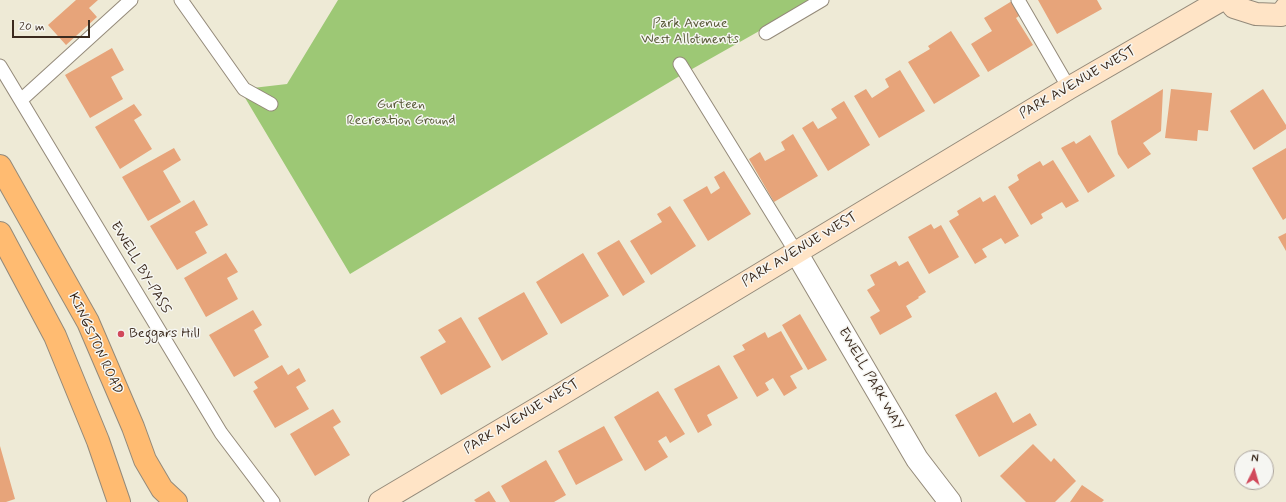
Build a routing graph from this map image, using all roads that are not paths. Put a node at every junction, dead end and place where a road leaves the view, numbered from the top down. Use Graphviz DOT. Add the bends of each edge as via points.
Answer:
graph roads {
  1 [pos="131,0"];
  2 [pos="181,0"];
  3 [pos="822,0"];
  4 [pos="1018,0"];
  5 [pos="1221,0"];
  6 [pos="1229,0"];
  7 [pos="1284,15"];
  8 [pos="766,33"];
  9 [pos="680,64"];
  10 [pos="0,66"];
  11 [pos="1069,88"];
  12 [pos="21,100"];
  13 [pos="271,104"];
  14 [pos="0,166"];
  15 [pos="0,233"];
  16 [pos="796,252"];
  17 [pos="119,502"];
  18 [pos="176,502"];
  19 [pos="273,502"];
  20 [pos="380,502"];
  21 [pos="950,502"];
  1 -- 12 [label="lane"];
  2 -- 13 [label="lane" via="244,89"];
  3 -- 8 [label="lane"];
  4 -- 11 [label="lane"];
  5 -- 11 [label="street, PARK AVENUE WEST"];
  6 -- 7 [label="street" via="1234,7 1256,14"];
  9 -- 16 [label="lane"];
  10 -- 12 [label="lane, EWELL BY-PASS"];
  11 -- 16 [label="street, PARK AVENUE WEST"];
  12 -- 19 [label="lane, EWELL BY-PASS" via="221,433"];
  14 -- 18 [label="highway, KINGSTON ROAD" via="88,322 145,460 162,489"];
  15 -- 17 [label="highway" via="55,336 98,441"];
  16 -- 20 [label="street, PARK AVENUE WEST"];
  16 -- 21 [label="street, EWELL PARK WAY" via="917,459"];
}
